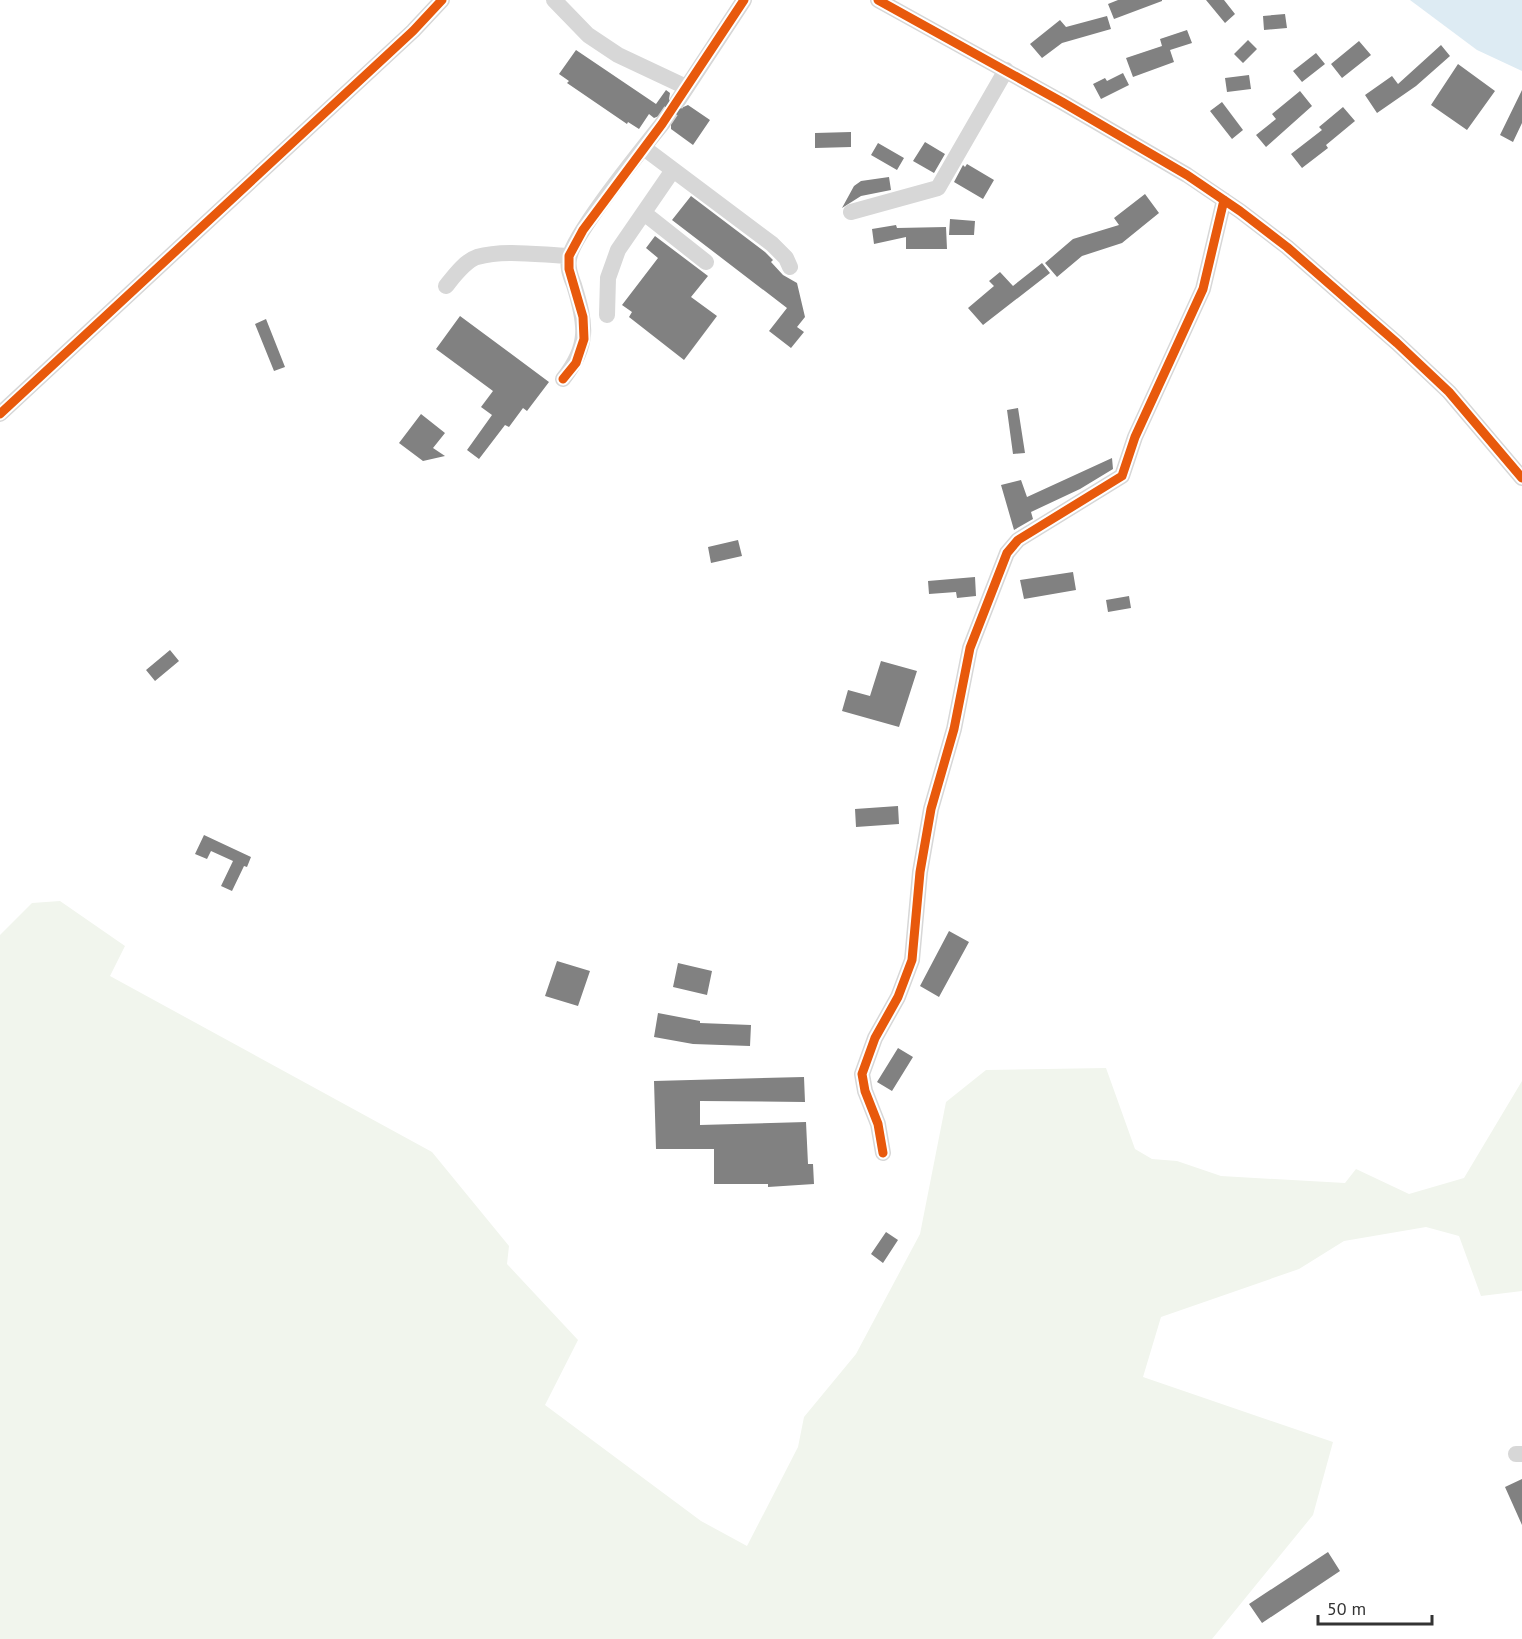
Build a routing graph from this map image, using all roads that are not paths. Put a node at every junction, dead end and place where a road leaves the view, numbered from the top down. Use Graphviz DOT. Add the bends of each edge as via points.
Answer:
graph roads {
  1 [pos="442,0"];
  2 [pos="554,0"];
  3 [pos="744,0"];
  4 [pos="878,0"];
  5 [pos="1006,70"];
  6 [pos="662,124"];
  7 [pos="644,147"];
  8 [pos="673,170"];
  9 [pos="1224,200"];
  10 [pos="851,212"];
  11 [pos="644,213"];
  12 [pos="569,256"];
  13 [pos="706,262"];
  14 [pos="790,267"];
  15 [pos="446,286"];
  16 [pos="607,315"];
  17 [pos="563,379"];
  18 [pos="0,414"];
  19 [pos="1522,478"];
  20 [pos="883,1153"];
  1 -- 18 [label="street"];
  2 -- 3 [label="street" via="588,35 683,93"];
  4 -- 5 [label="street"];
  5 -- 9 [label="street"];
  5 -- 10 [label="street" via="938,188"];
  6 -- 7 [label="street"];
  7 -- 8 [label="street"];
  7 -- 12 [label="street" via="583,230"];
  8 -- 11 [label="street"];
  8 -- 14 [label="street" via="772,244"];
  9 -- 19 [label="street" via="1287,247 1397,342 1449,392"];
  9 -- 20 [label="street" via="1203,289 1136,436 1122,476 1018,540 1007,553 976,628 954,729 931,809 920,872 912,960 862,1074"];
  11 -- 13 [label="street"];
  11 -- 16 [label="street" via="618,250 608,278"];
  12 -- 15 [label="street" via="476,257"];
  12 -- 17 [label="street" via="583,316 584,339 576,363"];
}
